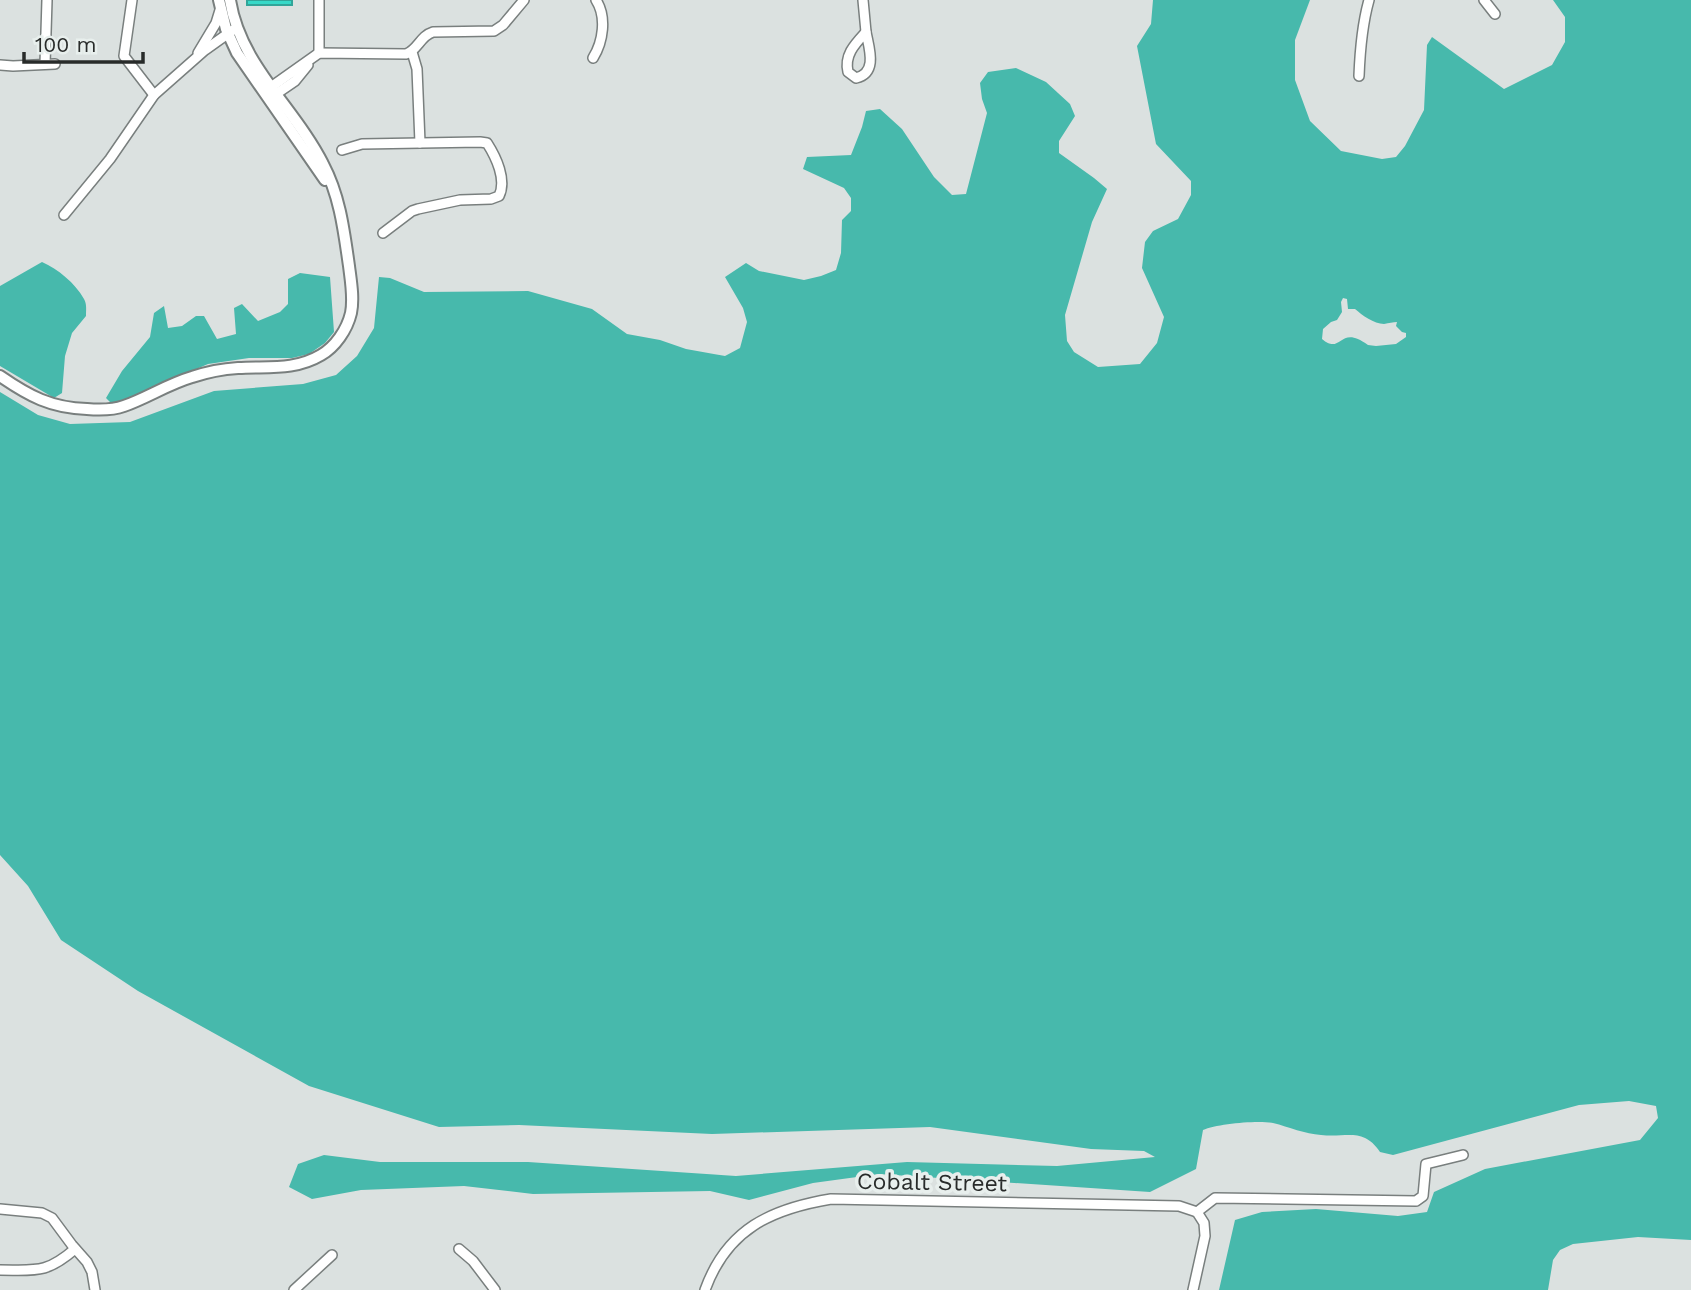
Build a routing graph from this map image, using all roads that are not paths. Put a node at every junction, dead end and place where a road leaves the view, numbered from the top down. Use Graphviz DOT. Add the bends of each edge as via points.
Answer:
graph roads {
  1 [pos="47,0"];
  2 [pos="132,0"];
  3 [pos="230,0"];
  4 [pos="318,0"];
  5 [pos="524,0"];
  6 [pos="596,0"];
  7 [pos="863,0"];
  8 [pos="1369,0"];
  9 [pos="1484,0"];
  10 [pos="220,5"];
  11 [pos="1495,13"];
  12 [pos="232,31"];
  13 [pos="866,32"];
  14 [pos="412,52"];
  15 [pos="316,56"];
  16 [pos="593,58"];
  17 [pos="193,60"];
  18 [pos="0,65"];
  19 [pos="1359,76"];
  20 [pos="271,92"];
  21 [pos="154,95"];
  22 [pos="420,143"];
  23 [pos="342,150"];
  24 [pos="64,215"];
  25 [pos="383,233"];
  26 [pos="0,376"];
  27 [pos="1463,1155"];
  28 [pos="0,1209"];
  29 [pos="1197,1212"];
  30 [pos="75,1249"];
  31 [pos="459,1249"];
  32 [pos="332,1255"];
  33 [pos="0,1270"];
  34 [pos="95,1290"];
  35 [pos="294,1290"];
  36 [pos="495,1290"];
  37 [pos="705,1290"];
  38 [pos="1193,1290"];
  1 -- 18 [label="street" via="50,64"];
  2 -- 21 [label="street" via="124,56"];
  3 -- 12 [label="main road"];
  4 -- 15 [label="street"];
  5 -- 14 [label="street" via="498,30 433,32"];
  6 -- 16 [label="street" via="601,11 601,45"];
  7 -- 13 [label="street"];
  8 -- 19 [label="street"];
  9 -- 11 [label="street"];
  10 -- 12 [label="main road"];
  10 -- 17 [label="street" via="216,23"];
  12 -- 17 [label="street"];
  12 -- 20 [label="main road"];
  13 -- 13 [label="street" via="869,68 856,78 848,72 847,61"];
  14 -- 15 [label="street"];
  14 -- 22 [label="street"];
  15 -- 20 [label="street"];
  17 -- 21 [label="street"];
  20 -- 26 [label="main road" via="337,200 344,225 351,311 333,346 288,367 215,370 121,407 97,410 48,403"];
  21 -- 24 [label="street"];
  22 -- 23 [label="street" via="362,144"];
  22 -- 25 [label="street" via="487,143 503,189 495,198 412,211"];
  27 -- 29 [label="street" via="1426,1164 1423,1196 1416,1201 1214,1199"];
  28 -- 30 [label="street" via="48,1215"];
  29 -- 37 [label="street, Cobalt Street" via="1179,1206 831,1199 785,1209 745,1230 723,1253"];
  29 -- 38 [label="street" via="1205,1236"];
  30 -- 33 [label="street" via="47,1267"];
  30 -- 34 [label="street" via="89,1264"];
  31 -- 36 [label="street"];
  32 -- 35 [label="street"];
}
